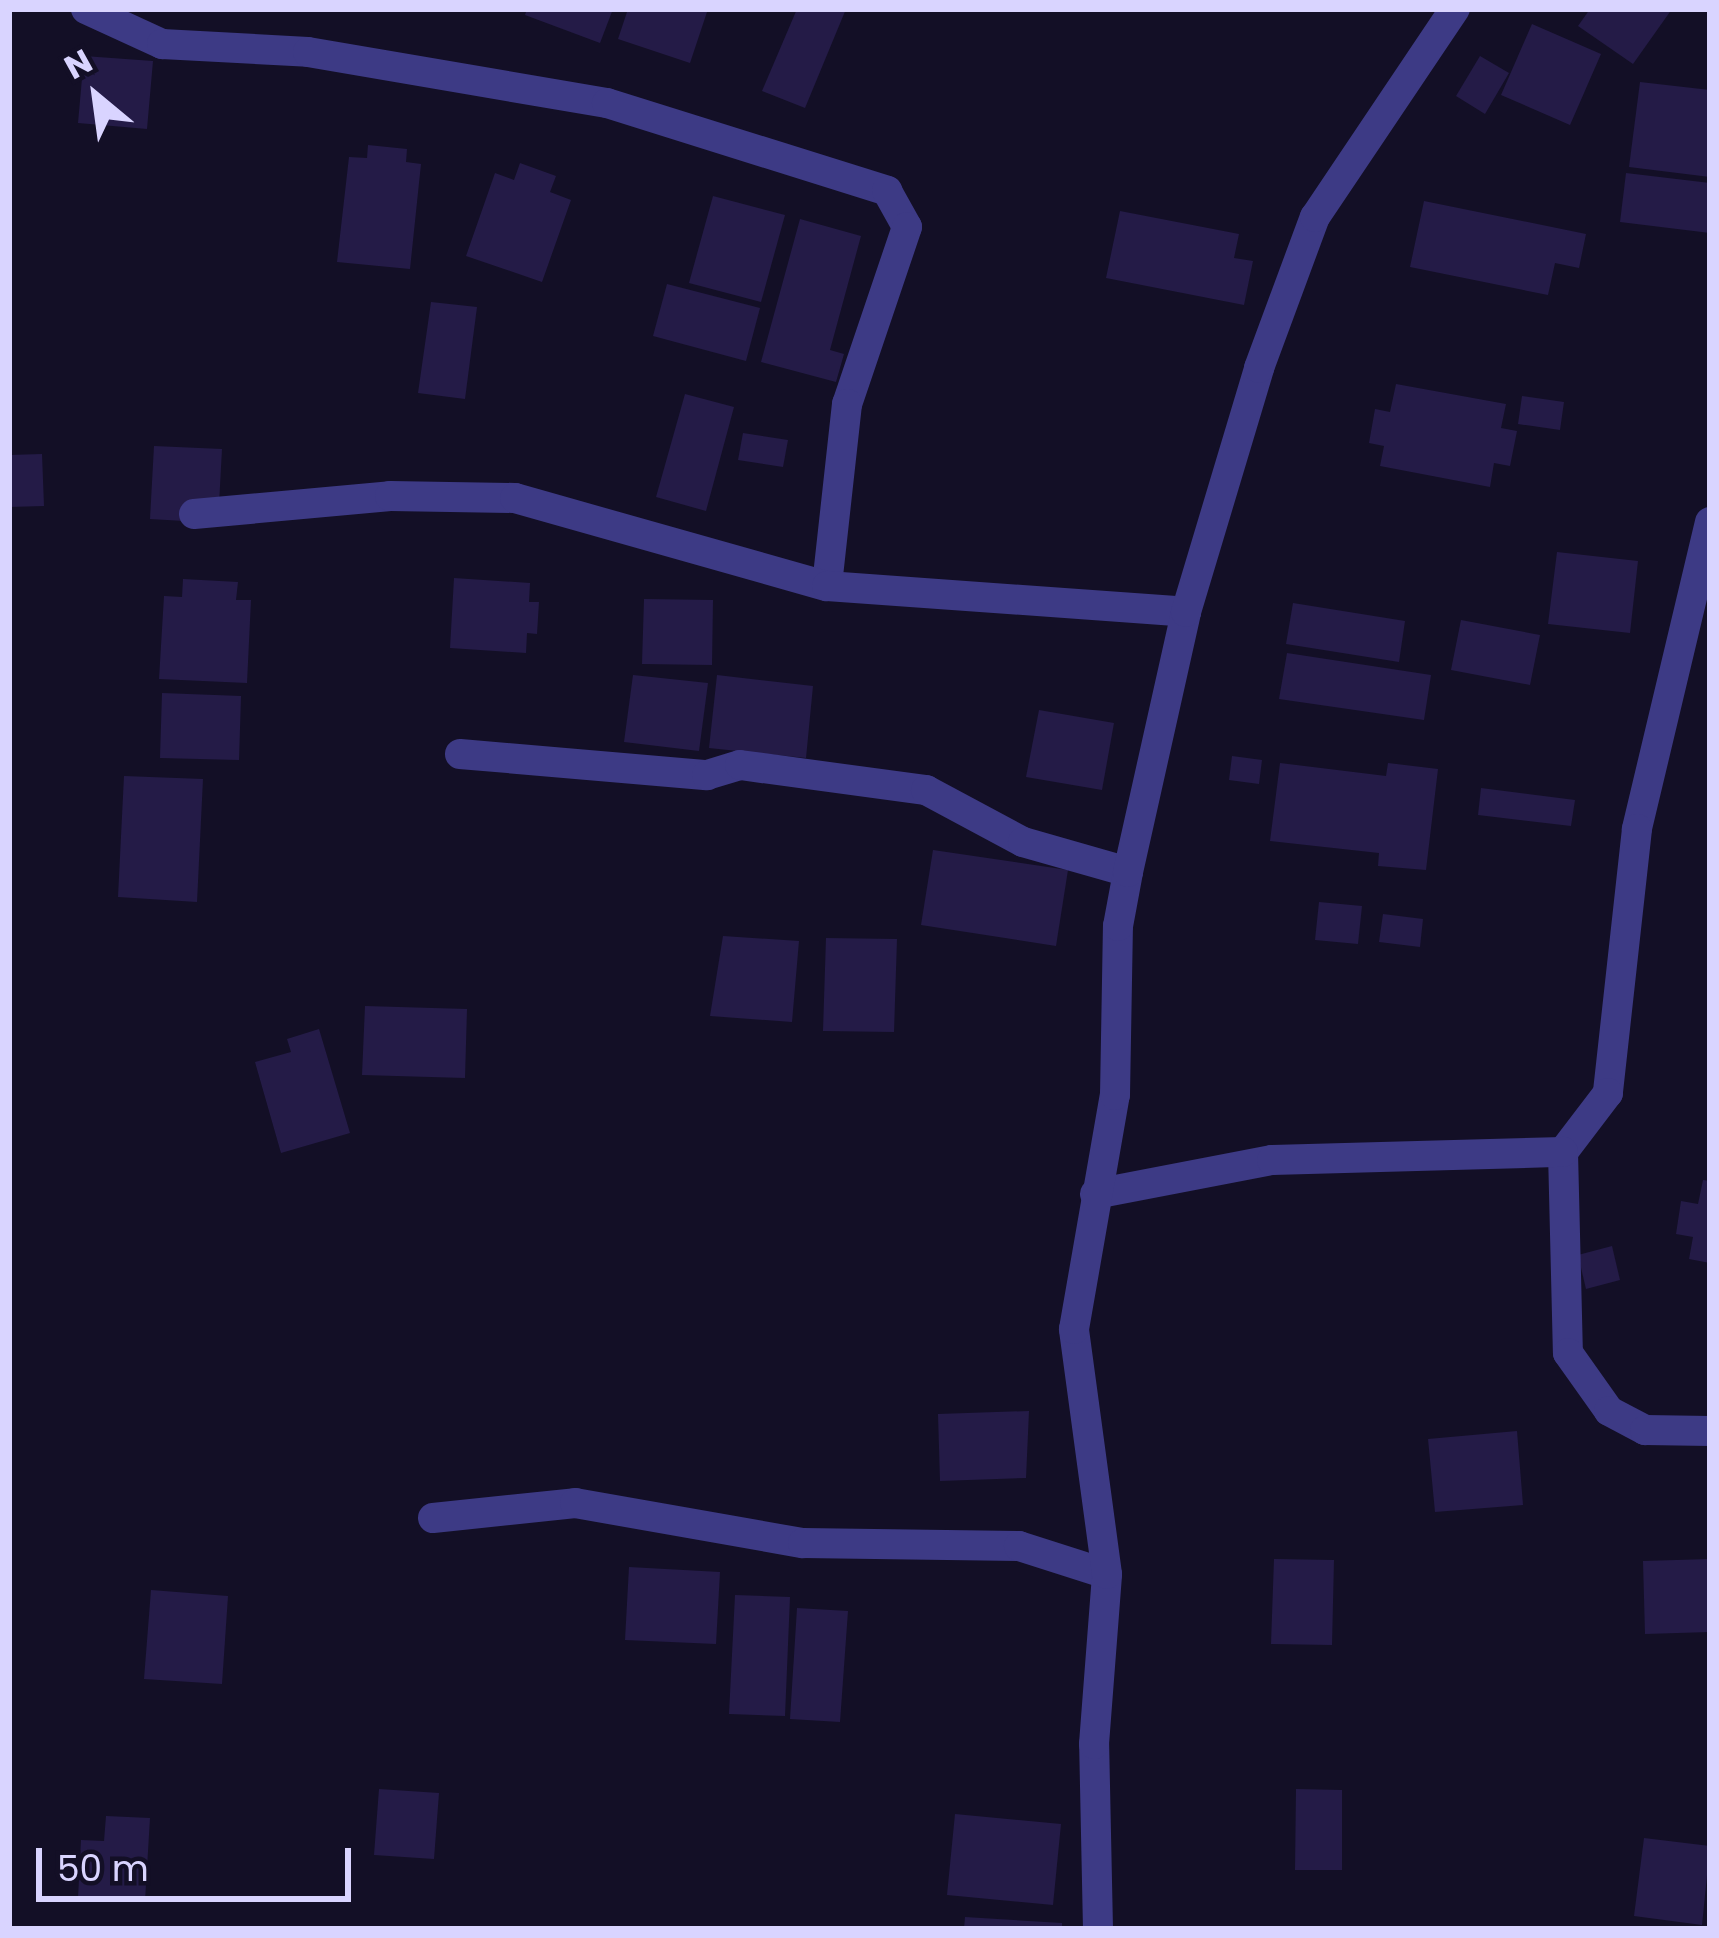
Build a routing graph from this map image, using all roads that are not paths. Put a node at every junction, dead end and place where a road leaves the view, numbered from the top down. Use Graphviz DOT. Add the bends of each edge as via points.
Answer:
graph roads {
  1 [pos="86,9"];
  2 [pos="1455,9"];
  3 [pos="194,514"];
  4 [pos="1710,522"];
  5 [pos="827,586"];
  6 [pos="1186,612"];
  7 [pos="460,754"];
  8 [pos="1128,872"];
  9 [pos="1563,1152"];
  10 [pos="1094,1194"];
  11 [pos="1710,1430"];
  12 [pos="433,1518"];
  13 [pos="1107,1574"];
  14 [pos="1098,1929"];
  1 -- 5 [label="street" via="162,44 308,52 608,104 887,191 907,226 847,404"];
  2 -- 6 [label="street" via="1315,217 1258,368"];
  3 -- 5 [label="street" via="389,496 515,498"];
  4 -- 9 [label="street" via="1637,829 1608,1093"];
  5 -- 6 [label="street"];
  6 -- 8 [label="street"];
  7 -- 8 [label="street" via="707,775 740,765 926,790 1023,842"];
  8 -- 10 [label="street" via="1118,926 1115,1095"];
  9 -- 10 [label="street" via="1272,1160"];
  9 -- 11 [label="street" via="1568,1353 1609,1412 1645,1430"];
  10 -- 13 [label="street" via="1074,1329"];
  12 -- 13 [label="street" via="575,1504 803,1543 1019,1546"];
  13 -- 14 [label="street" via="1094,1744"];
}
